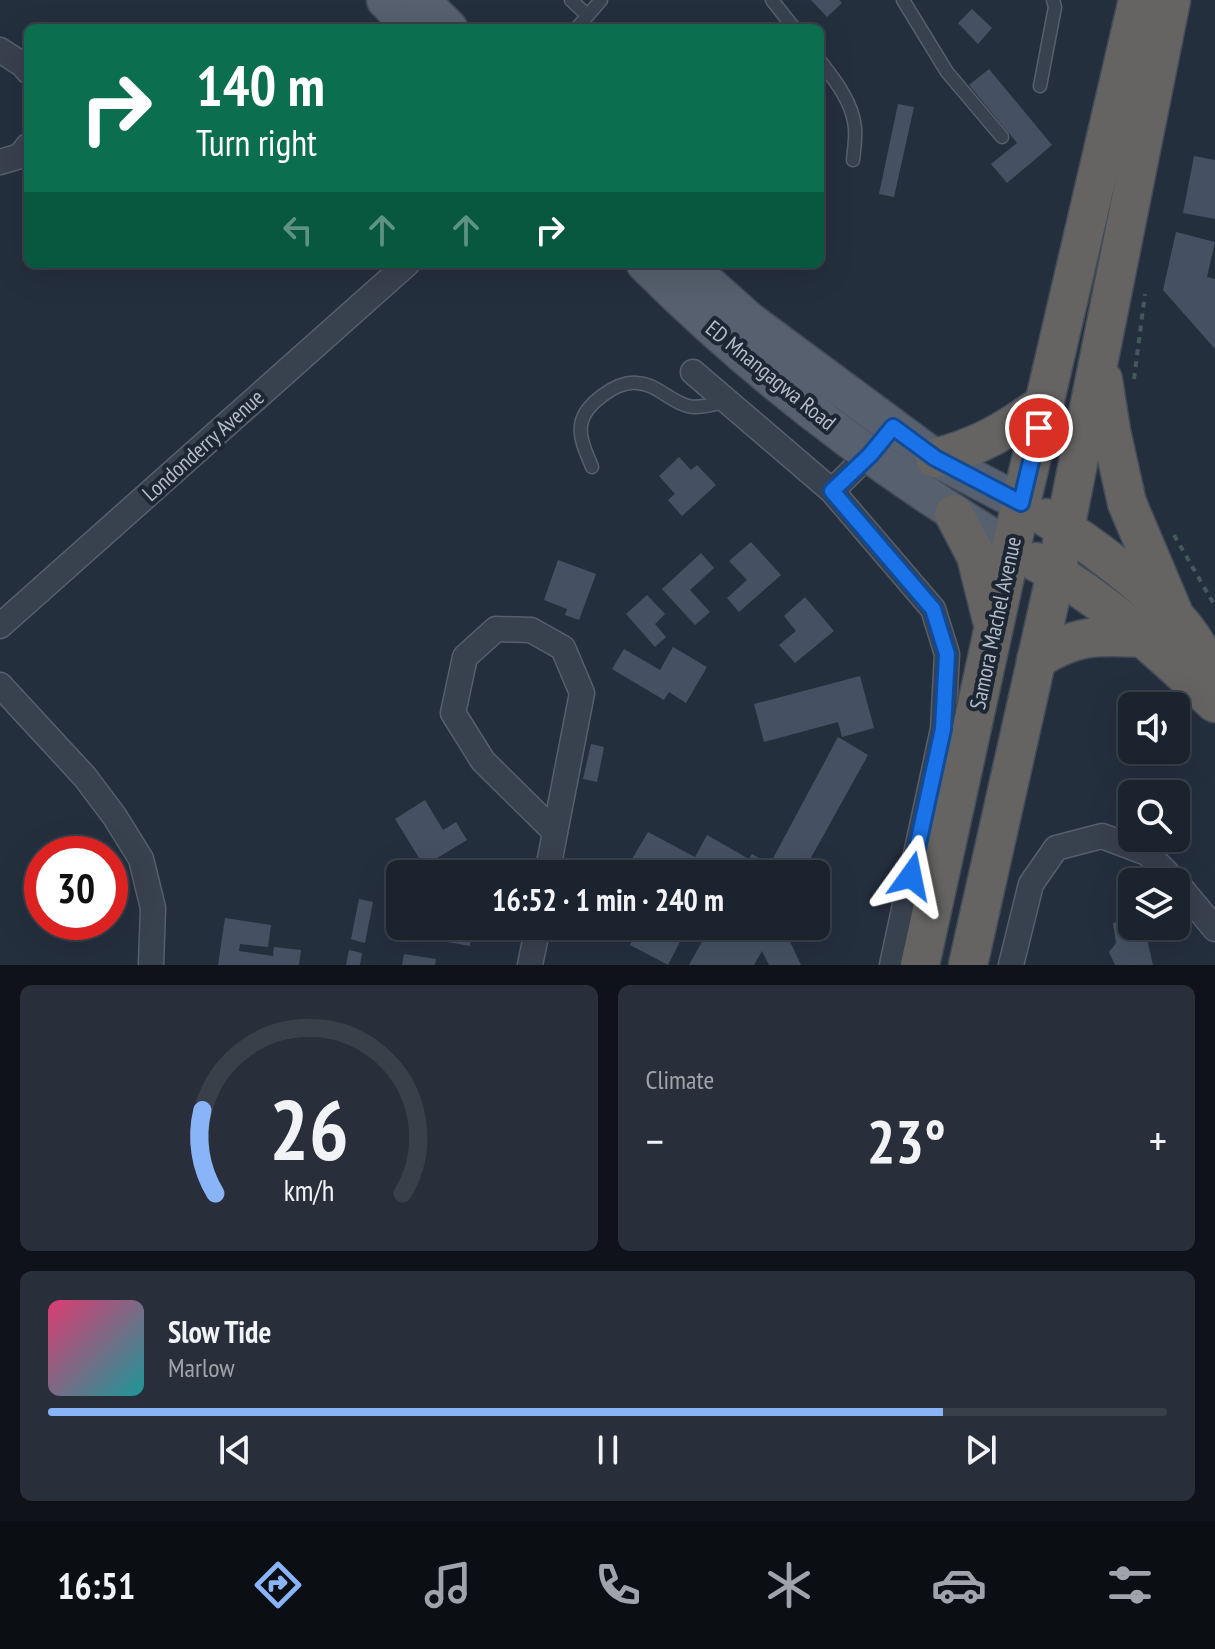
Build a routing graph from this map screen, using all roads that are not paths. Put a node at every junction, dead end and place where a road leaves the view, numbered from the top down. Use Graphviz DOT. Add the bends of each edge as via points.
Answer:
graph roads {
  1 [pos="385,0"];
  2 [pos="421,0"];
  3 [pos="571,0"];
  4 [pos="601,0"];
  5 [pos="772,0"];
  6 [pos="903,0"];
  7 [pos="1053,0"];
  8 [pos="1138,0"];
  9 [pos="1171,0"];
  10 [pos="587,15"];
  11 [pos="408,24"];
  12 [pos="445,24"];
  13 [pos="580,24"];
  14 [pos="791,24"];
  15 [pos="0,50"];
  16 [pos="824,66"];
  17 [pos="24,68"];
  18 [pos="1040,86"];
  19 [pos="1002,137"];
  20 [pos="24,151"];
  21 [pos="853,160"];
  22 [pos="0,162"];
  23 [pos="403,268"];
  24 [pos="649,268"];
  25 [pos="690,268"];
  26 [pos="1099,354"];
  27 [pos="693,372"];
  28 [pos="728,402"];
  29 [pos="1045,403"];
  30 [pos="893,427"];
  31 [pos="870,455"];
  32 [pos="935,458"];
  33 [pos="592,467"];
  34 [pos="832,491"];
  35 [pos="1021,503"];
  36 [pos="954,514"];
  37 [pos="1065,528"];
  38 [pos="1012,549"];
  39 [pos="1056,573"];
  40 [pos="0,626"];
  41 [pos="1161,628"];
  42 [pos="995,630"];
  43 [pos="1036,660"];
  44 [pos="1215,680"];
  45 [pos="0,685"];
  46 [pos="1215,703"];
  47 [pos="555,832"];
  48 [pos="550,860"];
  49 [pos="1162,868"];
  50 [pos="1190,899"];
  51 [pos="1215,929"];
  52 [pos="535,940"];
  53 [pos="151,965"];
  54 [pos="530,965"];
  55 [pos="892,965"];
  56 [pos="920,965"];
  57 [pos="968,965"];
  58 [pos="1011,965"];
  1 -- 11 [label="main road"];
  2 -- 12 [label="main road"];
  3 -- 10 [label="lane"];
  4 -- 10 [label="lane"];
  5 -- 14 [label="lane"];
  6 -- 19 [label="lane" via="947,72"];
  7 -- 18 [label="lane"];
  8 -- 29 [label="highway, Samora Machel Avenue"];
  9 -- 26 [label="highway"];
  10 -- 13 [label="lane"];
  15 -- 17 [label="street"];
  16 -- 21 [label="lane" via="848,103 855,128"];
  20 -- 22 [label="street"];
  23 -- 40 [label="street, Londonderry Avenue"];
  24 -- 31 [label="main road, ED Mnangagwa Road" via="735,348"];
  25 -- 30 [label="main road, ED Mnangagwa Road" via="750,321"];
  26 -- 37 [label="highway"];
  26 -- 41 [label="highway" via="1127,503"];
  27 -- 28 [label="street"];
  28 -- 33 [label="lane" via="687,406 644,384 617,387 581,423"];
  28 -- 34 [label="street"];
  29 -- 32 [label="highway" via="966,451"];
  29 -- 35 [label="highway, Samora Machel Avenue"];
  30 -- 31 [label="street"];
  30 -- 32 [label="main road, ED Mnangagwa Road"];
  31 -- 34 [label="street"];
  31 -- 36 [label="main road, ED Mnangagwa Road"];
  32 -- 35 [label="main road, ED Mnangagwa Road"];
  34 -- 55 [label="street" via="933,609 947,654 943,729"];
  35 -- 37 [label="highway, ED Mnangagwa Road"];
  35 -- 38 [label="highway, Samora Machel Avenue"];
  36 -- 38 [label="main road, ED Mnangagwa Road"];
  36 -- 42 [label="highway" via="976,556"];
  37 -- 39 [label="highway"];
  37 -- 41 [label="highway, ED Mnangagwa Road"];
  38 -- 39 [label="highway, ED Mnangagwa Road"];
  38 -- 42 [label="highway, Samora Machel Avenue"];
  39 -- 41 [label="highway, ED Mnangagwa Road"];
  39 -- 43 [label="highway"];
  41 -- 43 [label="highway" via="1072,640"];
  41 -- 44 [label="highway, ED Mnangagwa Road" via="1194,642"];
  41 -- 46 [label="highway, ED Mnangagwa Road"];
  42 -- 56 [label="highway, Samora Machel Avenue"];
  43 -- 57 [label="highway"];
  45 -- 53 [label="street" via="85,777 141,859 153,908"];
  47 -- 47 [label="street" via="483,761 453,713 465,657 496,629 531,630 563,648 582,693"];
  47 -- 48 [label="street"];
  49 -- 58 [label="street" via="1147,853 1102,836 1056,848 1031,884"];
  50 -- 51 [label="street"];
  52 -- 54 [label="street"];
}
